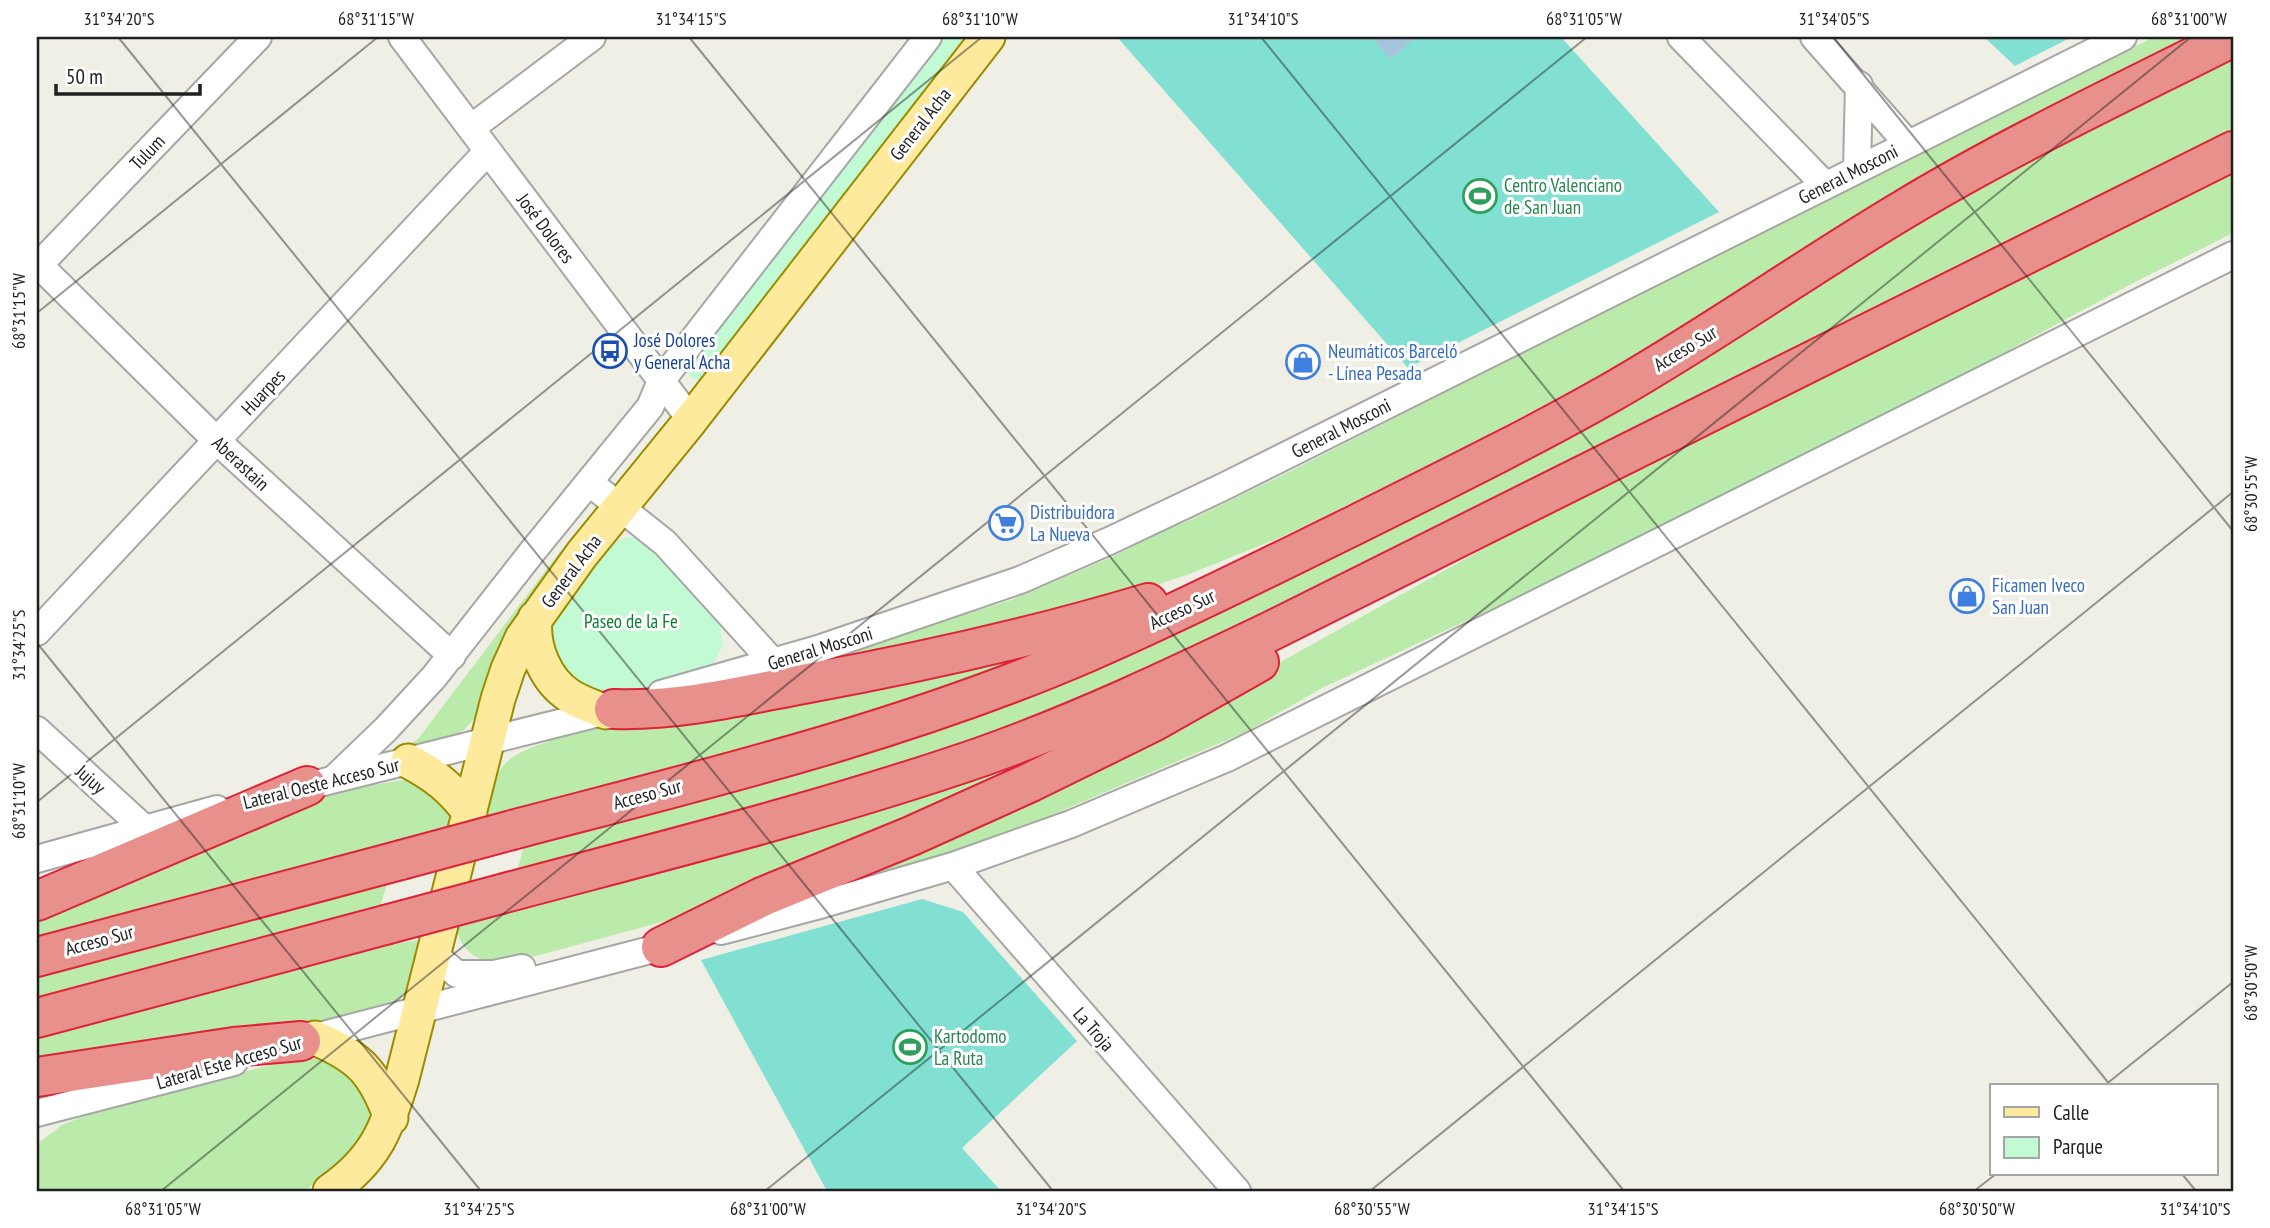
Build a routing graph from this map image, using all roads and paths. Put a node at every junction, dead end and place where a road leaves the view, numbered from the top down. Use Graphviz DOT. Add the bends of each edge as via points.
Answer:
graph roads {
  1 [pos="258,37"];
  2 [pos="402,37"];
  3 [pos="592,37"];
  4 [pos="928,37"];
  5 [pos="988,37"];
  6 [pos="1681,37"];
  7 [pos="1814,37"];
  8 [pos="2123,37"];
  9 [pos="2233,37"];
  10 [pos="1858,85"];
  11 [pos="471,128"];
  12 [pos="1908,144"];
  13 [pos="2233,150"];
  14 [pos="488,151"];
  15 [pos="1857,169"];
  16 [pos="1825,186"];
  17 [pos="2233,255"];
  18 [pos="37,265"];
  19 [pos="662,381"];
  20 [pos="691,420"];
  21 [pos="217,441"];
  22 [pos="590,483"];
  23 [pos="620,506"];
  24 [pos="1473,531"];
  25 [pos="1287,558"];
  26 [pos="535,618"];
  27 [pos="37,632"];
  28 [pos="452,656"];
  29 [pos="773,662"];
  30 [pos="610,711"];
  31 [pos="37,730"];
  32 [pos="488,740"];
  33 [pos="408,761"];
  34 [pos="320,783"];
  35 [pos="470,813"];
  36 [pos="145,828"];
  37 [pos="37,859"];
  38 [pos="953,866"];
  39 [pos="37,901"];
  40 [pos="732,922"];
  41 [pos="661,947"];
  42 [pos="37,957"];
  43 [pos="445,964"];
  44 [pos="506,989"];
  45 [pos="420,1009"];
  46 [pos="37,1018"];
  47 [pos="308,1039"];
  48 [pos="41,1105"];
  49 [pos="391,1118"];
  50 [pos="330,1191"];
  51 [pos="1237,1191"];
  1 -- 18 [label="street, Tulum"];
  2 -- 11 [label="street, José Dolores"];
  3 -- 11 [label="street"];
  4 -- 19 [label="street, General Acha"];
  5 -- 20 [label="main road, General Acha"];
  6 -- 16 [label="street"];
  7 -- 10 [label="street"];
  8 -- 12 [label="street, General Mosconi"];
  9 -- 25 [label="highway, Acceso Sur" via="1936,190 1583,408"];
  10 -- 12 [label="street"];
  10 -- 15 [label="street"];
  11 -- 14 [label="street, José Dolores"];
  12 -- 15 [label="street, General Mosconi"];
  13 -- 24 [label="highway"];
  14 -- 19 [label="street, José Dolores"];
  14 -- 21 [label="street, Huarpes"];
  15 -- 16 [label="street, General Mosconi"];
  16 -- 29 [label="street, General Mosconi" via="1074,557 928,613"];
  17 -- 38 [label="street" via="1227,758 1071,824"];
  18 -- 21 [label="street, Aberastain"];
  19 -- 20 [label="street, José Dolores"];
  19 -- 22 [label="street, General Acha" via="650,407"];
  20 -- 23 [label="main road, General Acha"];
  21 -- 27 [label="street, Huarpes"];
  21 -- 28 [label="street, Aberastain"];
  22 -- 23 [label="street"];
  22 -- 28 [label="street, General Acha"];
  23 -- 26 [label="main road, General Acha"];
  23 -- 29 [label="street" via="665,543"];
  24 -- 40 [label="highway" via="1153,722 911,836 762,897"];
  24 -- 46 [label="highway, bridge" via="1197,666 1008,747 807,812"];
  25 -- 30 [label="highway" via="1198,589 943,657 693,705"];
  25 -- 42 [label="highway, Acceso Sur, bridge" via="1098,648 959,703 774,760"];
  26 -- 30 [label="main road" via="543,665 560,688"];
  26 -- 32 [label="main road, General Acha" via="508,669"];
  28 -- 34 [label="street, General Acha" via="386,729"];
  29 -- 30 [label="street, General Mosconi"];
  30 -- 32 [label="street, Lateral Oeste Acceso Sur"];
  31 -- 36 [label="street, Jujuy"];
  32 -- 33 [label="street, Lateral Oeste Acceso Sur"];
  32 -- 35 [label="main road, General Acha"];
  33 -- 34 [label="street, Lateral Oeste Acceso Sur"];
  33 -- 35 [label="main road" via="439,779"];
  34 -- 36 [label="street, Lateral Oeste Acceso Sur"];
  34 -- 39 [label="highway"];
  35 -- 43 [label="main road, General Acha"];
  36 -- 37 [label="street, Lateral Oeste Acceso Sur"];
  38 -- 40 [label="street"];
  38 -- 51 [label="street, La Troja"];
  40 -- 41 [label="highway"];
  40 -- 43 [label="street" via="679,926 503,972 482,975"];
  41 -- 44 [label="street"];
  43 -- 44 [label="street"];
  43 -- 45 [label="main road, General Acha"];
  44 -- 45 [label="street"];
  45 -- 47 [label="street, Lateral Este Acceso Sur"];
  45 -- 49 [label="main road, General Acha"];
  47 -- 48 [label="highway" via="224,1048"];
  47 -- 49 [label="main road" via="334,1046 363,1066 378,1086"];
  49 -- 50 [label="main road, General Acha" via="369,1155"];
}
